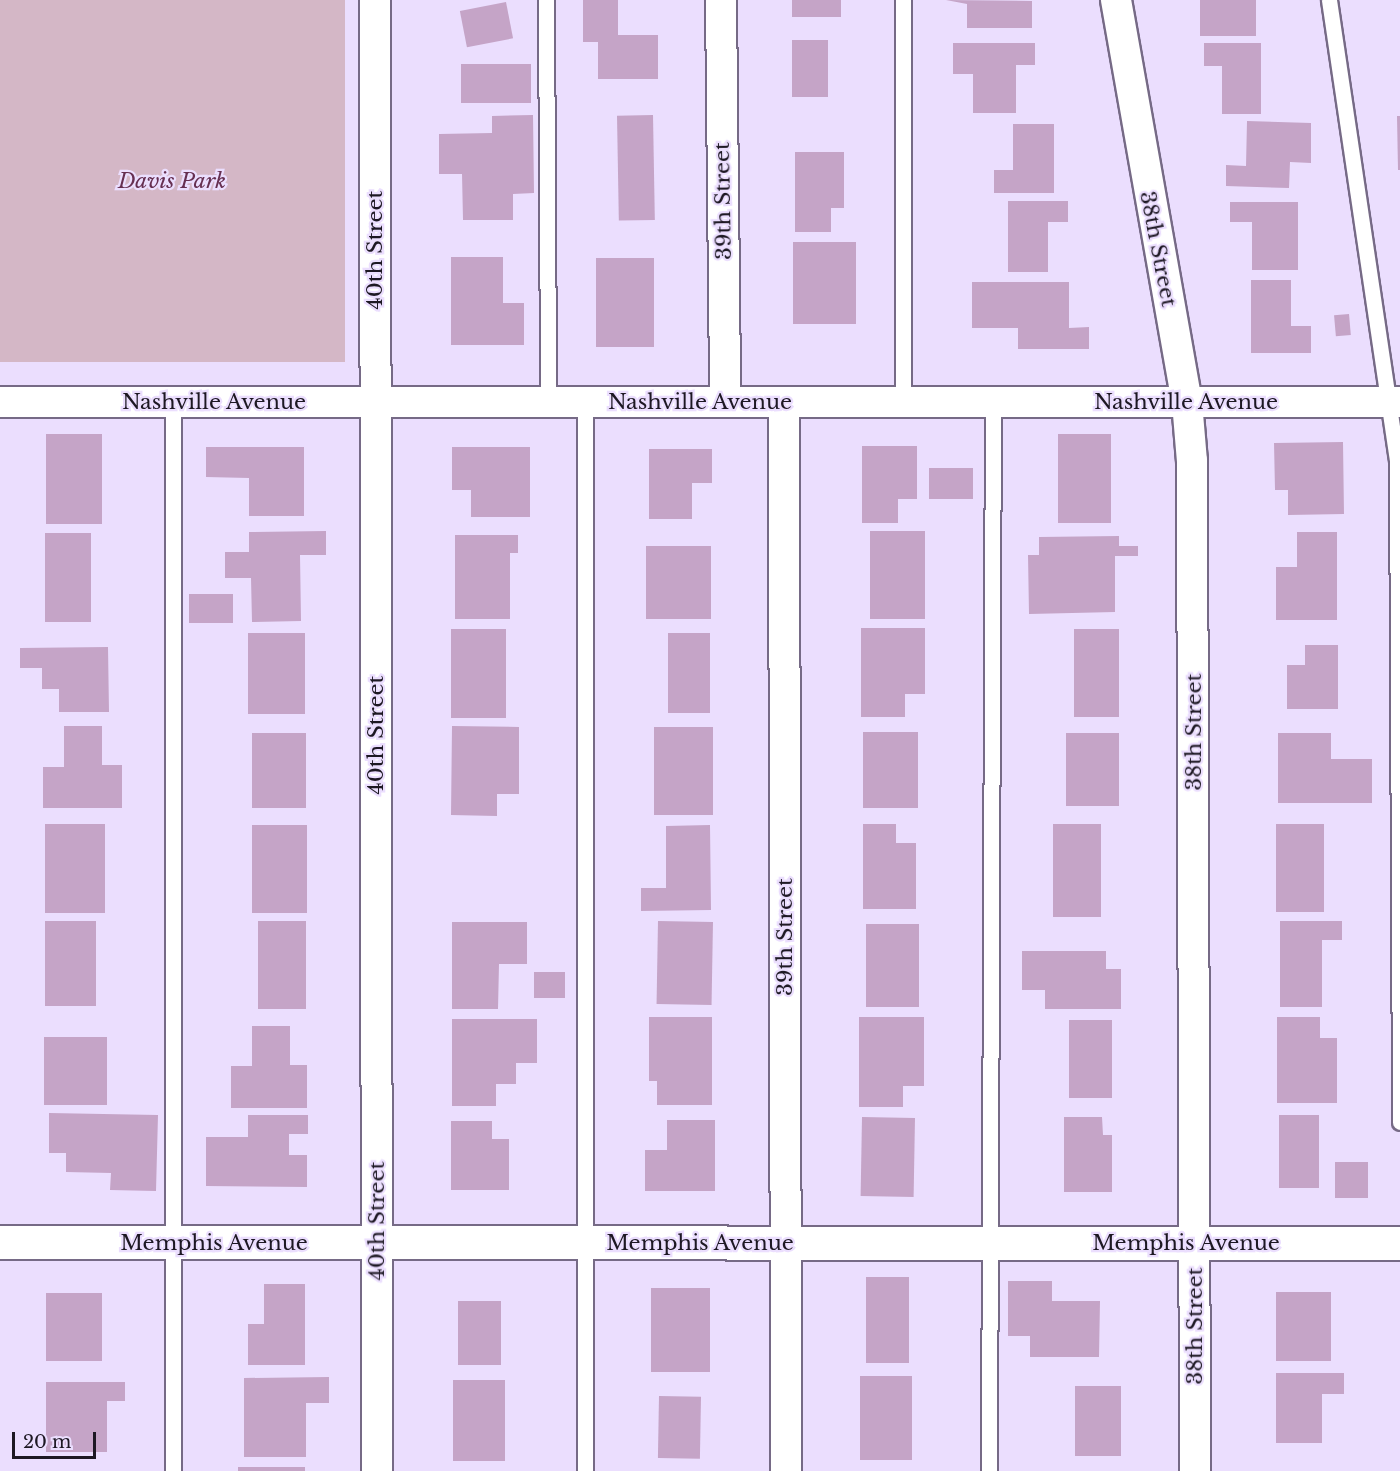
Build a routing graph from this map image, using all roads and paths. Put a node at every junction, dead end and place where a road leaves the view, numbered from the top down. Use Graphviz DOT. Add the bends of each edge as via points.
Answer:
graph roads {
  1 [pos="375,0"];
  2 [pos="546,0"];
  3 [pos="721,0"];
  4 [pos="903,0"];
  5 [pos="1116,0"];
  6 [pos="1329,0"];
  7 [pos="0,402"];
  8 [pos="173,402"];
  9 [pos="376,402"];
  10 [pos="548,402"];
  11 [pos="585,402"];
  12 [pos="725,402"];
  13 [pos="784,402"];
  14 [pos="903,402"];
  15 [pos="993,402"];
  16 [pos="1187,402"];
  17 [pos="1393,402"];
  18 [pos="1400,1122"];
  19 [pos="0,1242"];
  20 [pos="172,1243"];
  21 [pos="989,1243"];
  22 [pos="1195,1243"];
  23 [pos="1400,1243"];
  24 [pos="377,1244"];
  25 [pos="586,1244"];
  26 [pos="785,1244"];
  27 [pos="173,1471"];
  28 [pos="377,1471"];
  29 [pos="585,1471"];
  30 [pos="786,1471"];
  31 [pos="989,1471"];
  32 [pos="1195,1471"];
  1 -- 9 [label="street, 40th Street"];
  2 -- 10 [label="lane"];
  3 -- 12 [label="street, 39th Street"];
  4 -- 14 [label="lane"];
  5 -- 16 [label="street, 38th Street"];
  6 -- 17 [label="lane"];
  7 -- 8 [label="street, Nashville Avenue"];
  8 -- 9 [label="street, Nashville Avenue"];
  8 -- 20 [label="lane"];
  9 -- 10 [label="street, Nashville Avenue"];
  9 -- 24 [label="street, 40th Street"];
  10 -- 11 [label="street, Nashville Avenue"];
  11 -- 12 [label="street, Nashville Avenue"];
  11 -- 25 [label="lane"];
  12 -- 13 [label="street, Nashville Avenue"];
  13 -- 14 [label="street, Nashville Avenue"];
  13 -- 26 [label="street, 39th Street"];
  14 -- 15 [label="street, Nashville Avenue"];
  15 -- 16 [label="street, Nashville Avenue"];
  15 -- 21 [label="lane"];
  16 -- 17 [label="street, Nashville Avenue"];
  16 -- 22 [label="street, 38th Street" via="1193,578"];
  17 -- 18 [label="lane" via="1397,459"];
  19 -- 20 [label="street, Memphis Avenue"];
  20 -- 24 [label="street, Memphis Avenue"];
  20 -- 27 [label="lane"];
  21 -- 22 [label="street, Memphis Avenue"];
  21 -- 26 [label="street, Memphis Avenue"];
  21 -- 31 [label="lane"];
  22 -- 23 [label="street, Memphis Avenue"];
  22 -- 32 [label="street, 38th Street"];
  24 -- 25 [label="street, Memphis Avenue"];
  24 -- 28 [label="street, 40th Street"];
  25 -- 26 [label="street, Memphis Avenue"];
  25 -- 29 [label="lane"];
  26 -- 30 [label="street, 39th Street"];
}
